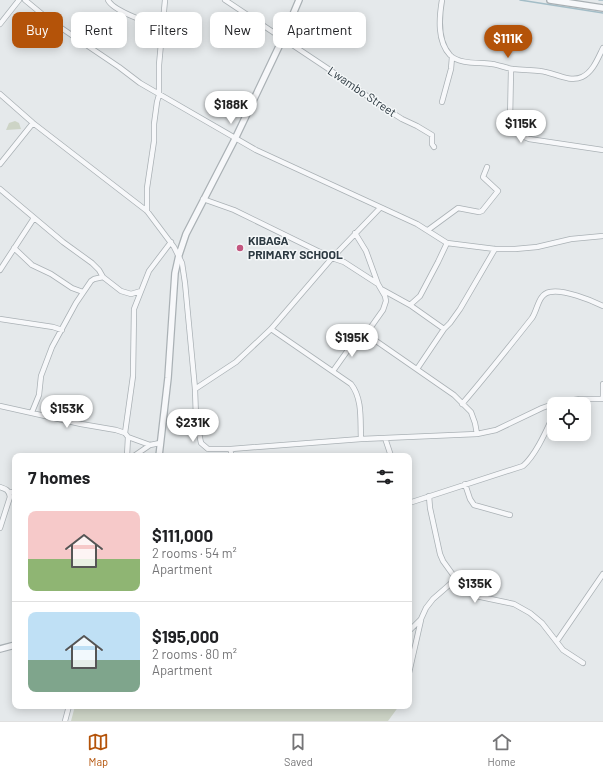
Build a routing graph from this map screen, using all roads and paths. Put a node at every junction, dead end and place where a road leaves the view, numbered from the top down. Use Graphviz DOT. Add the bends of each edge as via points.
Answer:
graph roads {
  1 [pos="19,0"];
  2 [pos="25,0"];
  3 [pos="108,0"];
  4 [pos="165,0"];
  5 [pos="225,0"];
  6 [pos="299,0"];
  7 [pos="442,0"];
  8 [pos="550,0"];
  9 [pos="603,8"];
  10 [pos="164,12"];
  11 [pos="294,12"];
  12 [pos="135,17"];
  13 [pos="0,24"];
  14 [pos="273,31"];
  15 [pos="161,48"];
  16 [pos="278,48"];
  17 [pos="297,48"];
  18 [pos="603,48"];
  19 [pos="452,57"];
  20 [pos="512,69"];
  21 [pos="0,94"];
  22 [pos="160,95"];
  23 [pos="442,102"];
  24 [pos="33,123"];
  25 [pos="234,139"];
  26 [pos="434,147"];
  27 [pos="603,150"];
  28 [pos="0,164"];
  29 [pos="487,167"];
  30 [pos="0,189"];
  31 [pos="203,199"];
  32 [pos="380,208"];
  33 [pos="147,211"];
  34 [pos="34,218"];
  35 [pos="428,230"];
  36 [pos="355,233"];
  37 [pos="603,236"];
  38 [pos="171,242"];
  39 [pos="446,243"];
  40 [pos="14,248"];
  41 [pos="495,249"];
  42 [pos="178,255"];
  43 [pos="332,258"];
  44 [pos="0,270"];
  45 [pos="103,277"];
  46 [pos="378,284"];
  47 [pos="381,289"];
  48 [pos="141,291"];
  49 [pos="83,292"];
  50 [pos="410,305"];
  51 [pos="603,306"];
  52 [pos="0,319"];
  53 [pos="270,329"];
  54 [pos="444,329"];
  55 [pos="62,330"];
  56 [pos="366,334"];
  57 [pos="417,369"];
  58 [pos="333,371"];
  59 [pos="603,384"];
  60 [pos="195,389"];
  61 [pos="591,399"];
  62 [pos="603,399"];
  63 [pos="462,404"];
  64 [pos="0,406"];
  65 [pos="547,407"];
  66 [pos="32,412"];
  67 [pos="547,428"];
  68 [pos="477,434"];
  69 [pos="126,435"];
  70 [pos="385,438"];
  71 [pos="361,439"];
  72 [pos="160,443"];
  73 [pos="150,445"];
  74 [pos="231,449"];
  75 [pos="127,453"];
  76 [pos="138,453"];
  77 [pos="159,453"];
  78 [pos="231,453"];
  79 [pos="390,453"];
  80 [pos="465,484"];
  81 [pos="0,487"];
  82 [pos="9,492"];
  83 [pos="429,496"];
  84 [pos="412,502"];
  85 [pos="510,516"];
  86 [pos="0,528"];
  87 [pos="603,574"];
  88 [pos="456,579"];
  89 [pos="421,619"];
  90 [pos="412,628"];
  91 [pos="558,641"];
  92 [pos="12,646"];
  93 [pos="0,649"];
  94 [pos="412,660"];
  95 [pos="583,663"];
  96 [pos="68,709"];
  97 [pos="65,721"];
  1 -- 13 [label="street"];
  2 -- 22 [label="street" via="48,19"];
  3 -- 12 [label="street" via="112,5"];
  4 -- 10 [label="street"];
  5 -- 14 [label="street"];
  6 -- 11 [label="street"];
  7 -- 19 [label="street" via="440,37"];
  8 -- 9 [label="street"];
  15 -- 22 [label="street"];
  16 -- 25 [label="street"];
  17 -- 26 [label="street, Lwambo Street" via="380,105 432,135"];
  18 -- 20 [label="street" via="592,69 576,79 542,71"];
  19 -- 20 [label="street" via="465,62"];
  19 -- 23 [label="street"];
  20 -- 27 [label="street" via="510,121 518,134 529,139"];
  21 -- 24 [label="street"];
  22 -- 25 [label="street"];
  22 -- 33 [label="street" via="156,102"];
  24 -- 28 [label="street"];
  24 -- 33 [label="street"];
  25 -- 31 [label="street"];
  25 -- 32 [label="street"];
  29 -- 35 [label="street" via="483,177 498,191 482,211 458,208"];
  30 -- 34 [label="street"];
  31 -- 42 [label="street"];
  31 -- 43 [label="street" via="234,210"];
  32 -- 35 [label="street"];
  32 -- 36 [label="street"];
  33 -- 38 [label="street"];
  34 -- 40 [label="street"];
  34 -- 45 [label="street" via="92,263"];
  35 -- 39 [label="street"];
  36 -- 43 [label="street"];
  36 -- 46 [label="street" via="366,251"];
  37 -- 41 [label="street" via="570,239 538,247"];
  38 -- 42 [label="street"];
  38 -- 48 [label="street" via="149,271"];
  39 -- 41 [label="street"];
  39 -- 50 [label="street" via="420,296"];
  40 -- 44 [label="street"];
  40 -- 49 [label="street" via="32,265"];
  41 -- 54 [label="street" via="460,309"];
  42 -- 60 [label="street" via="185,282"];
  42 -- 72 [label="street"];
  43 -- 46 [label="street" via="344,262"];
  43 -- 53 [label="street"];
  45 -- 48 [label="street" via="121,291 131,294"];
  45 -- 49 [label="street" via="91,281"];
  46 -- 47 [label="street"];
  47 -- 50 [label="street"];
  47 -- 56 [label="street" via="385,296 385,306"];
  48 -- 69 [label="street" via="134,309 133,376"];
  49 -- 55 [label="street"];
  50 -- 54 [label="street"];
  51 -- 63 [label="street" via="587,298 555,291 541,296 534,315"];
  52 -- 55 [label="street"];
  53 -- 58 [label="street"];
  53 -- 60 [label="street" via="236,362"];
  54 -- 57 [label="street"];
  55 -- 66 [label="street" via="41,376 39,395"];
  56 -- 57 [label="street"];
  56 -- 58 [label="street" via="348,350"];
  57 -- 63 [label="street" via="454,395"];
  58 -- 71 [label="street" via="356,390"];
  59 -- 62 [label="street"];
  60 -- 74 [label="street" via="196,418 201,443 208,449"];
  61 -- 62 [label="street"];
  63 -- 68 [label="street" via="471,412"];
  64 -- 66 [label="street"];
  65 -- 68 [label="street" via="496,430"];
  66 -- 69 [label="street" via="116,430"];
  67 -- 80 [label="street" via="525,464"];
  68 -- 70 [label="street"];
  69 -- 73 [label="street"];
  69 -- 75 [label="street"];
  70 -- 71 [label="street"];
  70 -- 79 [label="street"];
  71 -- 74 [label="street"];
  72 -- 73 [label="street"];
  72 -- 77 [label="street"];
  73 -- 76 [label="street"];
  74 -- 78 [label="street"];
  80 -- 83 [label="street"];
  80 -- 85 [label="street" via="474,505"];
  81 -- 82 [label="street"];
  82 -- 86 [label="street" via="10,497"];
  83 -- 84 [label="street"];
  83 -- 88 [label="street" via="440,554"];
  87 -- 91 [label="street"];
  88 -- 89 [label="street" via="433,599"];
  88 -- 91 [label="street" via="472,594 514,604 530,613"];
  89 -- 90 [label="street"];
  89 -- 94 [label="street"];
  91 -- 95 [label="street" via="564,650"];
  92 -- 93 [label="street"];
  96 -- 97 [label="street"];
}
